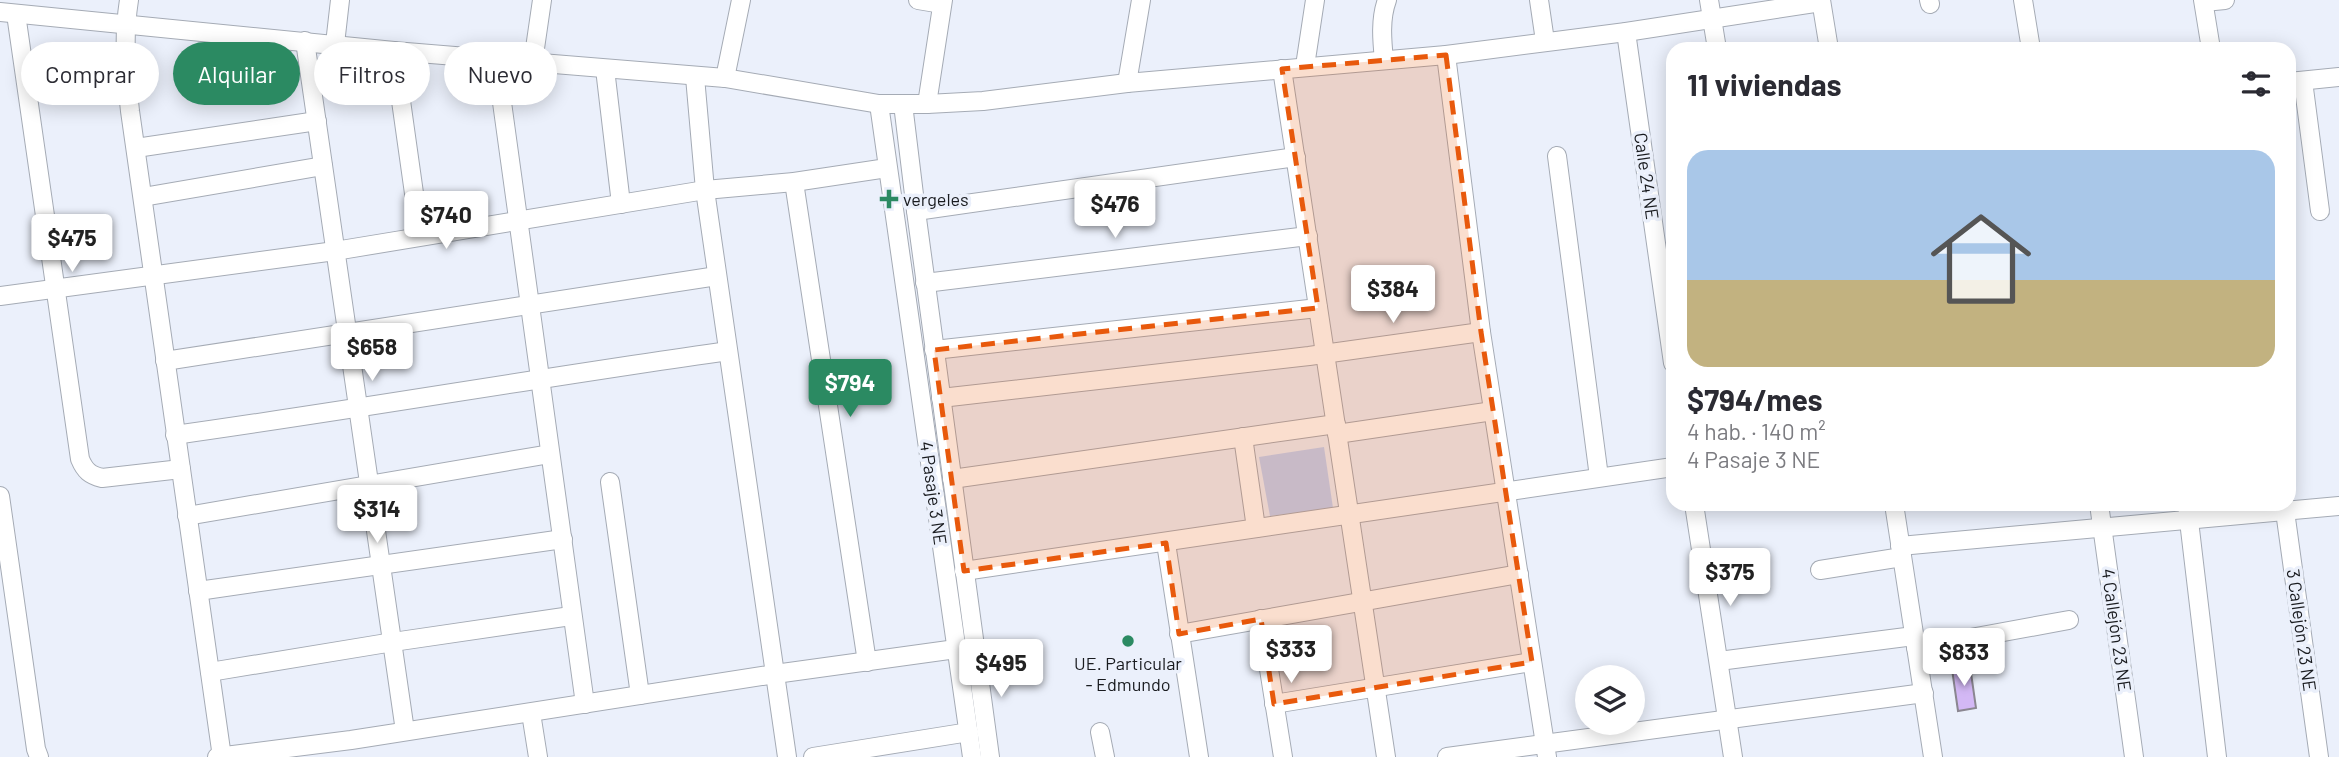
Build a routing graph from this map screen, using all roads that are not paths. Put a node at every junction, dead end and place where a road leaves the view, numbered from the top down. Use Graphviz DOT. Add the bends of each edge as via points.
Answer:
graph roads {
  1 [pos="129,0"];
  2 [pos="340,0"];
  3 [pos="542,0"];
  4 [pos="741,0"];
  5 [pos="918,0"];
  6 [pos="1141,0"];
  7 [pos="1315,0"];
  8 [pos="1387,0"];
  9 [pos="1539,0"];
  10 [pos="2023,0"];
  11 [pos="2225,0"];
  12 [pos="1821,1"];
  13 [pos="2204,1"];
  14 [pos="943,2"];
  15 [pos="1711,9"];
  16 [pos="8,13"];
  17 [pos="125,25"];
  18 [pos="1626,32"];
  19 [pos="305,41"];
  20 [pos="1545,41"];
  21 [pos="315,42"];
  22 [pos="335,42"];
  23 [pos="536,42"];
  24 [pos="1716,42"];
  25 [pos="1828,42"];
  26 [pos="2030,42"];
  27 [pos="2210,42"];
  28 [pos="1446,55"];
  29 [pos="1384,60"];
  30 [pos="557,64"];
  31 [pos="1305,66"];
  32 [pos="605,69"];
  33 [pos="1283,69"];
  34 [pos="695,77"];
  35 [pos="2339,77"];
  36 [pos="725,78"];
  37 [pos="2296,81"];
  38 [pos="1127,83"];
  39 [pos="879,104"];
  40 [pos="904,104"];
  41 [pos="927,104"];
  42 [pos="402,105"];
  43 [pos="502,105"];
  44 [pos="317,121"];
  45 [pos="136,148"];
  46 [pos="1557,156"];
  47 [pos="1296,157"];
  48 [pos="323,166"];
  49 [pos="887,168"];
  50 [pos="794,182"];
  51 [pos="705,190"];
  52 [pos="143,197"];
  53 [pos="621,204"];
  54 [pos="916,211"];
  55 [pos="2320,211"];
  56 [pos="517,220"];
  57 [pos="420,236"];
  58 [pos="1308,236"];
  59 [pos="335,251"];
  60 [pos="153,276"];
  61 [pos="717,276"];
  62 [pos="925,283"];
  63 [pos="54,288"];
  64 [pos="0,296"];
  65 [pos="528,305"];
  66 [pos="1318,308"];
  67 [pos="1666,314"];
  68 [pos="1481,332"];
  69 [pos="346,334"];
  70 [pos="934,350"];
  71 [pos="728,351"];
  72 [pos="1325,354"];
  73 [pos="165,361"];
  74 [pos="540,378"];
  75 [pos="941,398"];
  76 [pos="357,409"];
  77 [pos="1493,411"];
  78 [pos="1337,429"];
  79 [pos="175,435"];
  80 [pos="1243,438"];
  81 [pos="550,454"];
  82 [pos="1666,468"];
  83 [pos="181,469"];
  84 [pos="1599,477"];
  85 [pos="951,479"];
  86 [pos="610,482"];
  87 [pos="369,483"];
  88 [pos="1505,491"];
  89 [pos="0,496"];
  90 [pos="2339,506"];
  91 [pos="2296,507"];
  92 [pos="1695,511"];
  93 [pos="1895,511"];
  94 [pos="2100,511"];
  95 [pos="2188,511"];
  96 [pos="2286,511"];
  97 [pos="1349,514"];
  98 [pos="187,516"];
  99 [pos="1256,528"];
  100 [pos="2103,528"];
  101 [pos="562,539"];
  102 [pos="1166,543"];
  103 [pos="1901,552"];
  104 [pos="5,561"];
  105 [pos="380,564"];
  106 [pos="1820,570"];
  107 [pos="964,571"];
  108 [pos="1519,573"];
  109 [pos="198,591"];
  110 [pos="1363,601"];
  111 [pos="571,616"];
  112 [pos="1261,620"];
  113 [pos="2069,620"];
  114 [pos="1179,634"];
  115 [pos="393,642"];
  116 [pos="1915,642"];
  117 [pos="956,649"];
  118 [pos="867,662"];
  119 [pos="1532,662"];
  120 [pos="1719,662"];
  121 [pos="210,672"];
  122 [pos="775,674"];
  123 [pos="1376,688"];
  124 [pos="1924,693"];
  125 [pos="640,695"];
  126 [pos="585,704"];
  127 [pos="1274,704"];
  128 [pos="531,713"];
  129 [pos="1727,719"];
  130 [pos="405,731"];
  131 [pos="1100,732"];
  132 [pos="969,733"];
  133 [pos="352,748"];
  134 [pos="1546,750"];
  135 [pos="39,757"];
  136 [pos="220,757"];
  137 [pos="538,757"];
  138 [pos="787,757"];
  139 [pos="813,757"];
  140 [pos="972,757"];
  141 [pos="990,757"];
  142 [pos="1105,757"];
  143 [pos="1199,757"];
  144 [pos="1283,757"];
  145 [pos="1386,757"];
  146 [pos="1447,757"];
  147 [pos="1732,757"];
  148 [pos="1933,757"];
  149 [pos="2134,757"];
  150 [pos="2217,757"];
  151 [pos="2319,757"];
  1 -- 17 [label="street"];
  2 -- 22 [label="street"];
  3 -- 23 [label="street"];
  4 -- 36 [label="street"];
  5 -- 14 [label="street"];
  6 -- 38 [label="street"];
  7 -- 31 [label="street"];
  8 -- 29 [label="street"];
  9 -- 20 [label="street"];
  10 -- 26 [label="street"];
  11 -- 13 [label="street"];
  12 -- 15 [label="street"];
  12 -- 25 [label="street"];
  13 -- 27 [label="street"];
  14 -- 41 [label="street"];
  15 -- 18 [label="street"];
  15 -- 24 [label="street"];
  16 -- 17 [label="street"];
  16 -- 63 [label="street"];
  17 -- 19 [label="street"];
  17 -- 45 [label="street"];
  18 -- 20 [label="street"];
  18 -- 67 [label="street, Calle 24 NE"];
  19 -- 21 [label="street"];
  19 -- 44 [label="street"];
  20 -- 28 [label="street"];
  28 -- 29 [label="street"];
  28 -- 68 [label="street"];
  29 -- 31 [label="street"];
  30 -- 32 [label="street"];
  31 -- 33 [label="street"];
  32 -- 34 [label="street"];
  32 -- 53 [label="street"];
  33 -- 38 [label="street"];
  33 -- 47 [label="street"];
  34 -- 36 [label="street"];
  34 -- 51 [label="street"];
  35 -- 37 [label="street"];
  36 -- 39 [label="street"];
  37 -- 55 [label="street"];
  38 -- 41 [label="street"];
  39 -- 40 [label="street"];
  39 -- 49 [label="street, 4 Pasaje 3 NE"];
  40 -- 41 [label="street"];
  40 -- 54 [label="street, 4 Pasaje 3 NE"];
  42 -- 57 [label="street"];
  43 -- 56 [label="street"];
  44 -- 45 [label="street"];
  44 -- 48 [label="street"];
  45 -- 52 [label="street"];
  46 -- 84 [label="street"];
  47 -- 54 [label="street"];
  47 -- 58 [label="street"];
  48 -- 52 [label="street"];
  48 -- 59 [label="street"];
  49 -- 50 [label="street"];
  49 -- 117 [label="street, 4 Pasaje 3 NE"];
  50 -- 51 [label="street"];
  50 -- 118 [label="street"];
  51 -- 53 [label="street"];
  51 -- 61 [label="street"];
  52 -- 60 [label="street"];
  53 -- 56 [label="street"];
  54 -- 62 [label="street, 4 Pasaje 3 NE"];
  56 -- 57 [label="street"];
  56 -- 65 [label="street"];
  57 -- 59 [label="street"];
  58 -- 62 [label="street"];
  58 -- 66 [label="street"];
  59 -- 60 [label="street"];
  59 -- 69 [label="street"];
  60 -- 63 [label="street"];
  60 -- 73 [label="street"];
  61 -- 65 [label="street"];
  61 -- 71 [label="street"];
  62 -- 70 [label="street, 4 Pasaje 3 NE"];
  63 -- 64 [label="street"];
  63 -- 83 [label="street" via="83,468 102,478"];
  65 -- 69 [label="street"];
  65 -- 74 [label="street"];
  66 -- 70 [label="street"];
  66 -- 72 [label="street"];
  68 -- 72 [label="street"];
  68 -- 77 [label="street"];
  69 -- 73 [label="street"];
  69 -- 76 [label="street"];
  70 -- 75 [label="street, 4 Pasaje 3 NE"];
  71 -- 74 [label="street"];
  71 -- 122 [label="street"];
  72 -- 75 [label="street"];
  72 -- 78 [label="street"];
  73 -- 79 [label="street"];
  74 -- 76 [label="street"];
  74 -- 81 [label="street"];
  75 -- 85 [label="street, 4 Pasaje 3 NE"];
  76 -- 79 [label="street"];
  76 -- 87 [label="street"];
  77 -- 78 [label="street"];
  77 -- 88 [label="street"];
  78 -- 80 [label="street"];
  78 -- 97 [label="street"];
  79 -- 83 [label="street"];
  80 -- 85 [label="street"];
  80 -- 99 [label="street"];
  81 -- 87 [label="street"];
  81 -- 101 [label="street"];
  82 -- 84 [label="street"];
  83 -- 98 [label="street"];
  84 -- 88 [label="street"];
  85 -- 107 [label="street, 4 Pasaje 3 NE"];
  86 -- 125 [label="street"];
  87 -- 98 [label="street"];
  87 -- 105 [label="street"];
  88 -- 97 [label="street"];
  88 -- 108 [label="street"];
  89 -- 104 [label="street"];
  90 -- 91 [label="street"];
  92 -- 120 [label="street"];
  93 -- 103 [label="street"];
  94 -- 100 [label="street, 4 Callejón 23 NE"];
  95 -- 100 [label="street"];
  95 -- 150 [label="street"];
  96 -- 151 [label="street, 3 Callejón 23 NE"];
  97 -- 99 [label="street"];
  97 -- 110 [label="street"];
  98 -- 109 [label="street"];
  99 -- 102 [label="street"];
  100 -- 103 [label="street"];
  100 -- 149 [label="street, 4 Callejón 23 NE"];
  101 -- 105 [label="street"];
  101 -- 111 [label="street"];
  102 -- 107 [label="street"];
  102 -- 114 [label="street"];
  103 -- 106 [label="street"];
  103 -- 116 [label="street"];
  104 -- 135 [label="street"];
  105 -- 109 [label="street"];
  105 -- 115 [label="street"];
  107 -- 141 [label="street, 4 Pasaje 3 NE"];
  108 -- 110 [label="street"];
  108 -- 119 [label="street"];
  109 -- 121 [label="street"];
  110 -- 112 [label="street"];
  110 -- 123 [label="street"];
  111 -- 115 [label="street"];
  111 -- 126 [label="street"];
  112 -- 114 [label="street"];
  112 -- 127 [label="street"];
  113 -- 116 [label="street"];
  114 -- 143 [label="street"];
  115 -- 121 [label="street"];
  115 -- 130 [label="street"];
  116 -- 120 [label="street"];
  116 -- 124 [label="street"];
  117 -- 118 [label="street"];
  117 -- 132 [label="street, 4 Pasaje 3 NE"];
  118 -- 122 [label="street"];
  119 -- 123 [label="street"];
  119 -- 134 [label="street"];
  120 -- 129 [label="street"];
  121 -- 136 [label="street"];
  122 -- 125 [label="street"];
  122 -- 138 [label="street"];
  123 -- 127 [label="street"];
  123 -- 145 [label="street"];
  124 -- 129 [label="street"];
  124 -- 148 [label="street"];
  125 -- 126 [label="street"];
  126 -- 128 [label="street"];
  127 -- 144 [label="street"];
  128 -- 130 [label="street"];
  128 -- 137 [label="street"];
  129 -- 134 [label="street"];
  129 -- 147 [label="street"];
  130 -- 133 [label="street"];
  131 -- 142 [label="street"];
  132 -- 139 [label="street"];
  132 -- 140 [label="street, 4 Pasaje 3 NE"];
  133 -- 136 [label="street"];
  134 -- 146 [label="street"];
}
